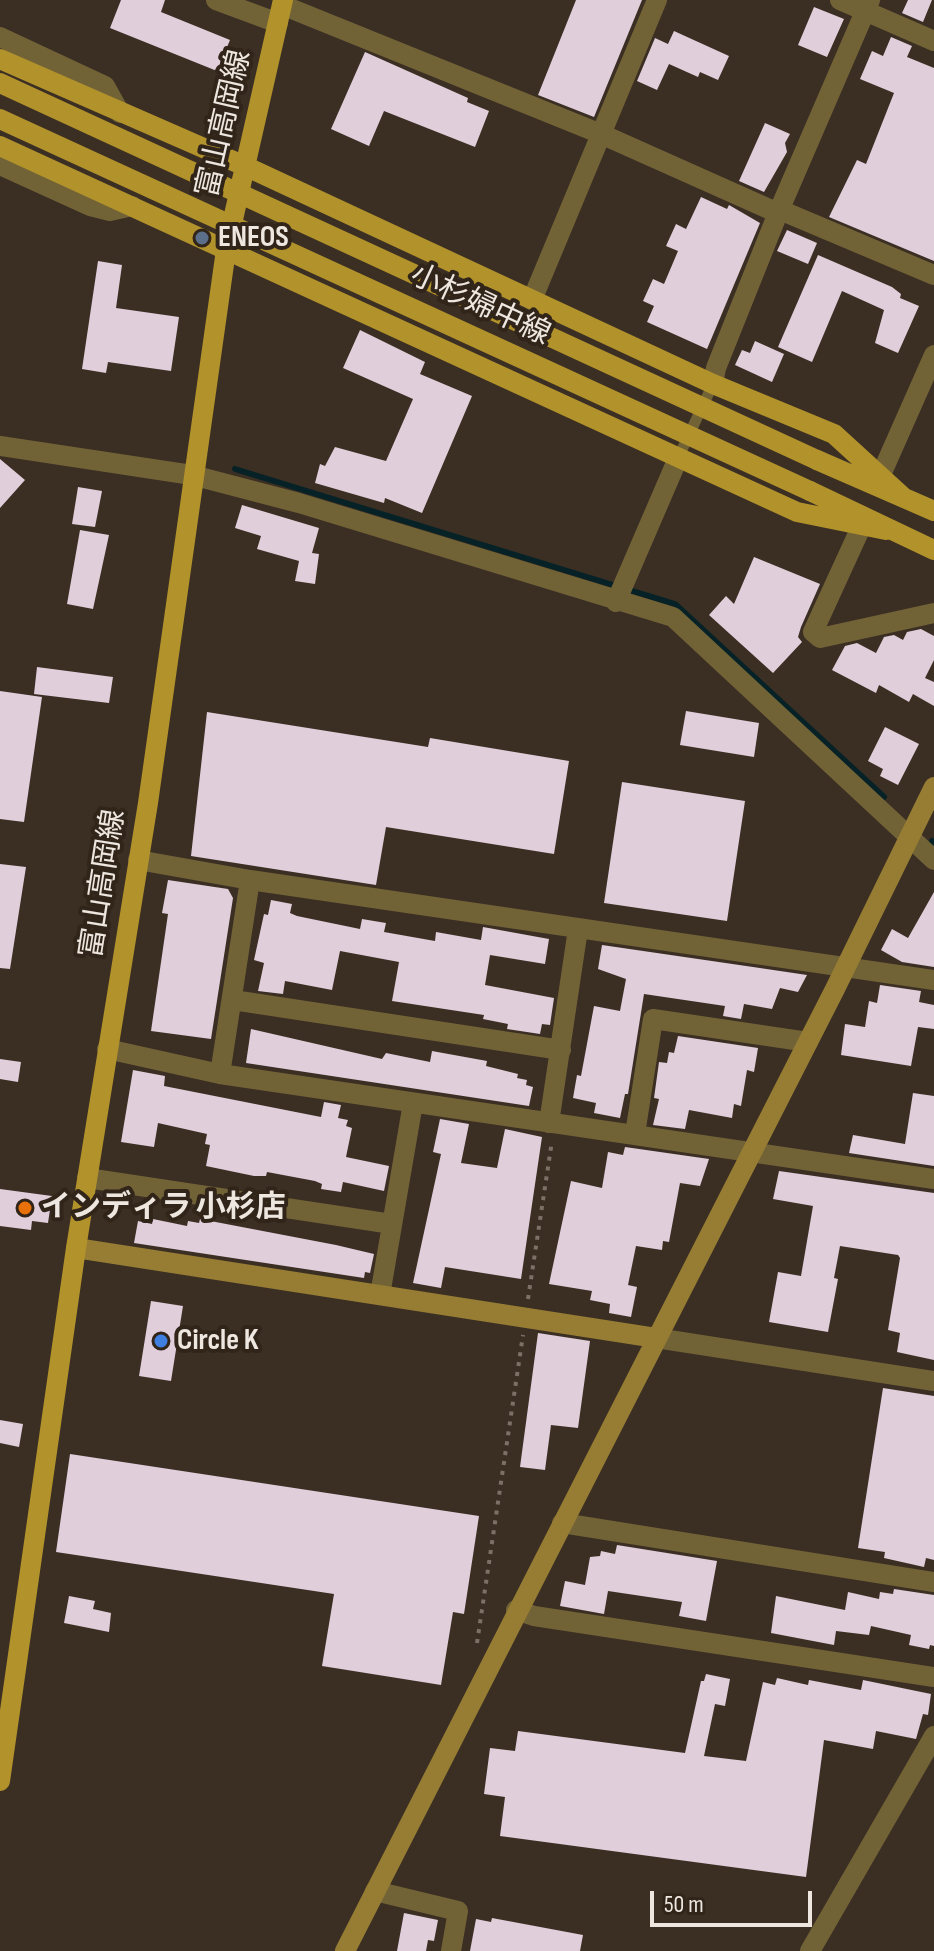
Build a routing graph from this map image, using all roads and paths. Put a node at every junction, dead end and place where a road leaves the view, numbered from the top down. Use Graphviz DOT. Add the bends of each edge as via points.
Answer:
graph roads {
  1 [pos="216,0"];
  2 [pos="657,0"];
  3 [pos="840,0"];
  4 [pos="868,5"];
  5 [pos="281,9"];
  6 [pos="0,37"];
  7 [pos="934,41"];
  8 [pos="0,59"];
  9 [pos="0,83"];
  10 [pos="120,113"];
  11 [pos="0,119"];
  12 [pos="601,134"];
  13 [pos="0,146"];
  14 [pos="0,165"];
  15 [pos="247,167"];
  16 [pos="132,206"];
  17 [pos="779,212"];
  18 [pos="226,250"];
  19 [pos="934,275"];
  20 [pos="532,300"];
  21 [pos="934,355"];
  22 [pos="713,384"];
  23 [pos="0,446"];
  24 [pos="679,456"];
  25 [pos="192,475"];
  26 [pos="880,477"];
  27 [pos="904,498"];
  28 [pos="934,511"];
  29 [pos="862,525"];
  30 [pos="886,530"];
  31 [pos="934,550"];
  32 [pos="616,602"];
  33 [pos="934,613"];
  34 [pos="934,787"];
  35 [pos="929,808"];
  36 [pos="909,836"];
  37 [pos="138,860"];
  38 [pos="934,860"];
  39 [pos="250,880"];
  40 [pos="578,929"];
  41 [pos="847,965"];
  42 [pos="934,980"];
  43 [pos="233,1000"];
  44 [pos="808,1042"];
  45 [pos="107,1049"];
  46 [pos="561,1050"];
  47 [pos="220,1074"];
  48 [pos="413,1103"];
  49 [pos="552,1123"];
  50 [pos="635,1134"];
  51 [pos="754,1150"];
  52 [pos="87,1178"];
  53 [pos="934,1179"];
  54 [pos="392,1224"];
  55 [pos="76,1248"];
  56 [pos="380,1295"];
  57 [pos="525,1318"];
  58 [pos="656,1338"];
  59 [pos="934,1381"];
  60 [pos="562,1523"];
  61 [pos="934,1582"];
  62 [pos="516,1610"];
  63 [pos="488,1670"];
  64 [pos="934,1677"];
  65 [pos="934,1736"];
  66 [pos="0,1781"];
  67 [pos="375,1891"];
  68 [pos="345,1951"];
  69 [pos="451,1951"];
  70 [pos="810,1951"];
  1 -- 5 [label="street"];
  2 -- 12 [label="street"];
  3 -- 4 [label="street"];
  4 -- 7 [label="street"];
  4 -- 17 [label="street"];
  5 -- 12 [label="street"];
  5 -- 15 [label="main road, 富山高岡線"];
  6 -- 10 [label="street" via="105,86"];
  8 -- 10 [label="main road"];
  9 -- 27 [label="main road, 小杉婦中線, bridge"];
  10 -- 15 [label="main road"];
  11 -- 30 [label="main road, 小杉婦中線, bridge"];
  12 -- 17 [label="street"];
  12 -- 20 [label="street"];
  13 -- 16 [label="main road"];
  14 -- 16 [label="street" via="90,206 110,211"];
  15 -- 18 [label="main road, 富山高岡線"];
  15 -- 20 [label="main road"];
  16 -- 18 [label="main road"];
  17 -- 19 [label="street"];
  17 -- 22 [label="street"];
  18 -- 24 [label="main road"];
  18 -- 25 [label="main road, 富山高岡線"];
  20 -- 22 [label="main road"];
  21 -- 26 [label="street"];
  22 -- 24 [label="lane"];
  22 -- 26 [label="main road" via="834,434"];
  23 -- 25 [label="street"];
  24 -- 29 [label="main road" via="797,512"];
  24 -- 32 [label="street"];
  25 -- 32 [label="street"];
  25 -- 37 [label="main road, 富山高岡線"];
  26 -- 27 [label="main road"];
  27 -- 28 [label="main road, 小杉婦中線"];
  29 -- 30 [label="main road"];
  29 -- 33 [label="street" via="813,632 820,638"];
  30 -- 31 [label="main road, 小杉婦中線"];
  32 -- 36 [label="street" via="673,617"];
  34 -- 35 [label="street"];
  35 -- 36 [label="street"];
  36 -- 38 [label="street"];
  36 -- 41 [label="street"];
  37 -- 39 [label="street"];
  37 -- 45 [label="main road, 富山高岡線"];
  39 -- 40 [label="street"];
  39 -- 43 [label="street"];
  40 -- 41 [label="street"];
  40 -- 46 [label="street"];
  41 -- 42 [label="street"];
  41 -- 44 [label="street"];
  43 -- 46 [label="street"];
  43 -- 47 [label="street"];
  44 -- 50 [label="street" via="653,1019"];
  44 -- 51 [label="street"];
  45 -- 47 [label="street"];
  45 -- 52 [label="main road, 富山高岡線"];
  46 -- 49 [label="street"];
  47 -- 48 [label="street"];
  48 -- 49 [label="street"];
  48 -- 54 [label="street"];
  49 -- 50 [label="street"];
  49 -- 57 [label="path"];
  50 -- 51 [label="street"];
  51 -- 53 [label="street"];
  51 -- 58 [label="street"];
  52 -- 54 [label="street"];
  52 -- 55 [label="main road, 富山高岡線"];
  54 -- 56 [label="street"];
  55 -- 56 [label="street"];
  55 -- 66 [label="main road, 富山高岡線"];
  56 -- 57 [label="street"];
  57 -- 58 [label="street"];
  57 -- 63 [label="path" via="474,1660"];
  58 -- 59 [label="street"];
  58 -- 60 [label="street"];
  60 -- 61 [label="street"];
  60 -- 62 [label="street"];
  62 -- 63 [label="street"];
  62 -- 64 [label="street"];
  63 -- 67 [label="street"];
  65 -- 70 [label="street"];
  67 -- 68 [label="street"];
  67 -- 69 [label="street" via="458,1911"];
}
